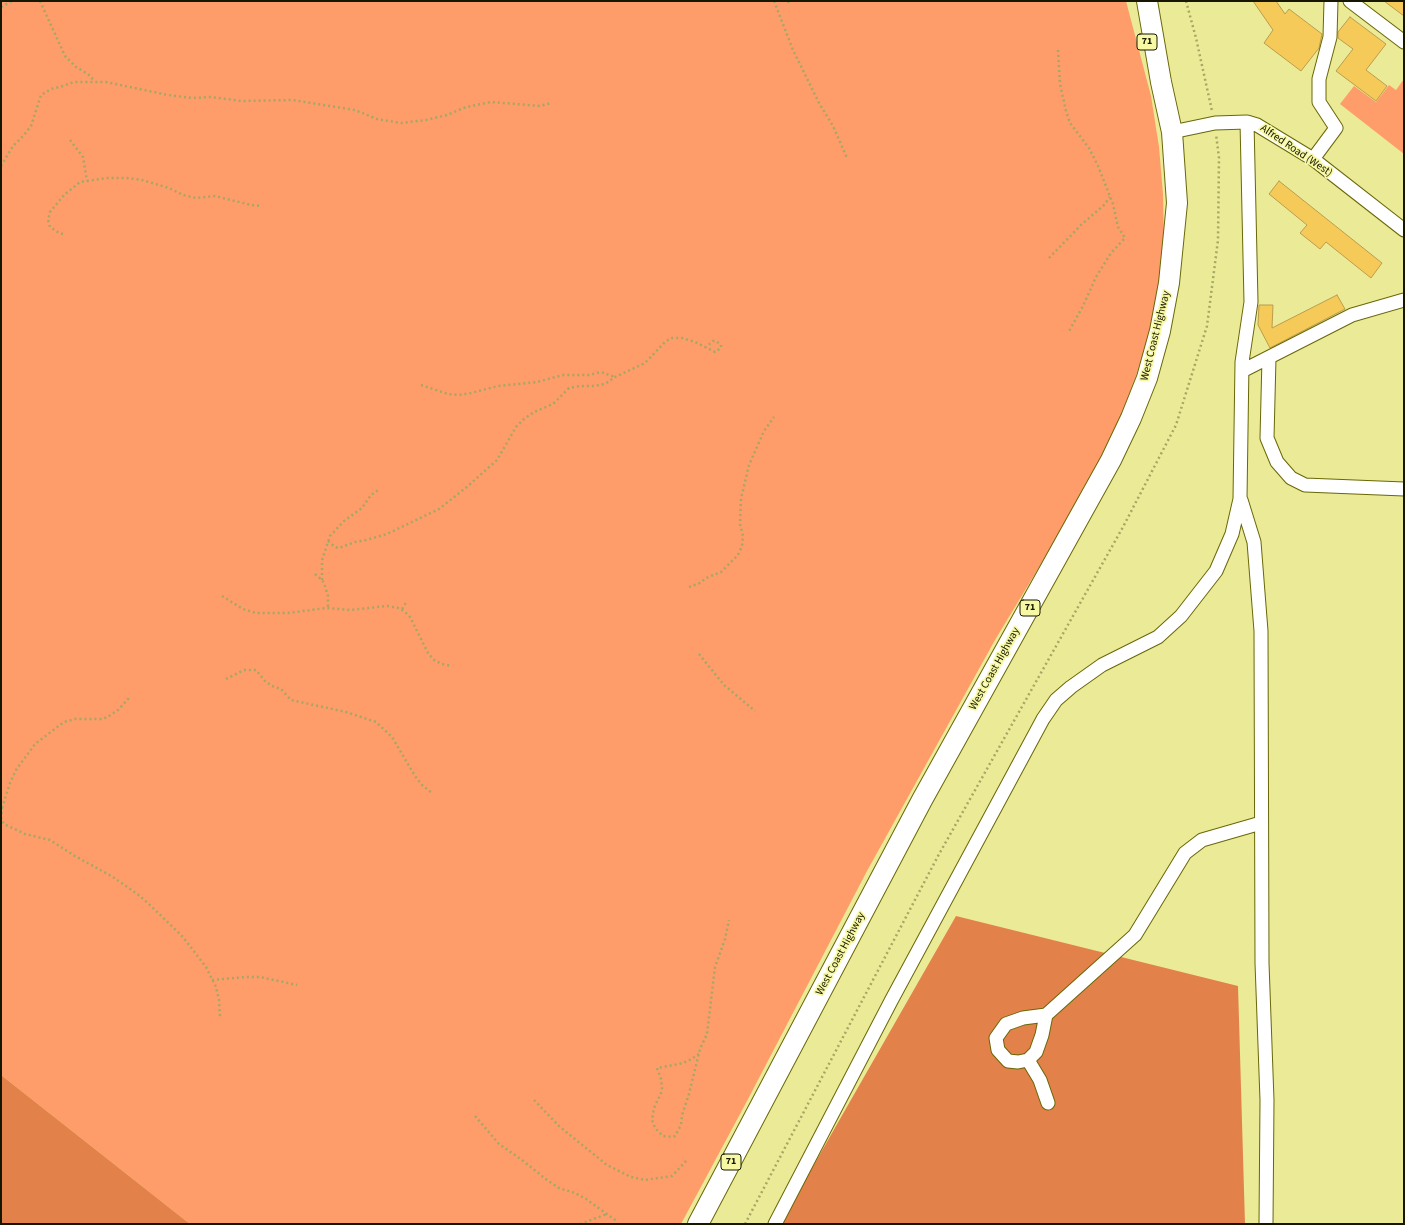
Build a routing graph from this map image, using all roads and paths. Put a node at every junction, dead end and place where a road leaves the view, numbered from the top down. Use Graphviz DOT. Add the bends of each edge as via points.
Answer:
graph roads {
  1 [pos="12,1"];
  2 [pos="40,1"];
  3 [pos="774,1"];
  4 [pos="1136,1"];
  5 [pos="1147,1"];
  6 [pos="1186,1"];
  7 [pos="1331,1"];
  8 [pos="1350,1"];
  9 [pos="1,7"];
  10 [pos="1404,42"];
  11 [pos="1058,50"];
  12 [pos="92,82"];
  13 [pos="1161,82"];
  14 [pos="551,103"];
  15 [pos="1246,122"];
  16 [pos="1215,123"];
  17 [pos="1172,132"];
  18 [pos="70,140"];
  19 [pos="847,158"];
  20 [pos="1313,160"];
  21 [pos="1,166"];
  22 [pos="87,181"];
  23 [pos="216,192"];
  24 [pos="215,196"];
  25 [pos="1110,196"];
  26 [pos="262,206"];
  27 [pos="1404,230"];
  28 [pos="63,234"];
  29 [pos="1049,258"];
  30 [pos="1404,300"];
  31 [pos="1068,333"];
  32 [pos="706,346"];
  33 [pos="1269,358"];
  34 [pos="1242,371"];
  35 [pos="615,377"];
  36 [pos="421,384"];
  37 [pos="774,417"];
  38 [pos="1404,489"];
  39 [pos="378,490"];
  40 [pos="1240,499"];
  41 [pos="328,541"];
  42 [pos="315,574"];
  43 [pos="322,580"];
  44 [pos="689,587"];
  45 [pos="222,596"];
  46 [pos="407,601"];
  47 [pos="328,608"];
  48 [pos="402,609"];
  49 [pos="699,654"];
  50 [pos="452,666"];
  51 [pos="226,679"];
  52 [pos="129,698"];
  53 [pos="755,711"];
  54 [pos="432,793"];
  55 [pos="2,809"];
  56 [pos="1261,823"];
  57 [pos="729,920"];
  58 [pos="212,980"];
  59 [pos="297,984"];
  60 [pos="1046,1015"];
  61 [pos="220,1018"];
  62 [pos="699,1054"];
  63 [pos="1028,1060"];
  64 [pos="534,1100"];
  65 [pos="1048,1103"];
  66 [pos="475,1116"];
  67 [pos="688,1159"];
  68 [pos="607,1214"];
  69 [pos="618,1222"];
  70 [pos="580,1224"];
  71 [pos="698,1224"];
  72 [pos="745,1224"];
  73 [pos="775,1224"];
  74 [pos="1266,1224"];
  1 -- 9 [label="path"];
  2 -- 12 [label="path" via="66,56 76,67 88,74"];
  3 -- 19 [label="path" via="796,56"];
  4 -- 13 [label="highway, West Coast Highway / 71" via="1141,26"];
  5 -- 13 [label="highway, West Coast Highway / 71"];
  6 -- 16 [label="path"];
  7 -- 20 [label="lane" via="1330,37 1320,79 1318,102 1336,128"];
  8 -- 10 [label="lane"];
  11 -- 25 [label="path" via="1060,84 1070,123 1092,153"];
  12 -- 14 [label="path" via="106,82 192,98 241,101 292,100 330,105 355,110 377,119 401,123 447,116 466,107 491,102 540,106"];
  12 -- 21 [label="path" via="74,82 43,93 34,121 13,146"];
  13 -- 17 [label="highway, West Coast Highway / 71"];
  15 -- 16 [label="lane, Alfred Road (West)"];
  15 -- 20 [label="lane, Alfred Road (West)" via="1257,125"];
  15 -- 34 [label="lane" via="1251,302"];
  16 -- 17 [label="lane, Alfred Road (West)"];
  16 -- 72 [label="path" via="1219,158 1217,248 1207,326 1176,425 1123,527 938,856"];
  17 -- 71 [label="highway, West Coast Highway / 71" via="1177,203 1170,283 1147,378 1131,418 1111,460 908,828"];
  18 -- 22 [label="path" via="83,157"];
  20 -- 27 [label="lane, Alfred Road (West)"];
  22 -- 24 [label="path" via="113,177 127,178 142,180 196,198"];
  22 -- 28 [label="path" via="80,182 64,195 50,212 50,227"];
  23 -- 24 [label="path"];
  24 -- 26 [label="path"];
  25 -- 29 [label="path"];
  25 -- 31 [label="path" via="1118,227 1125,238 1111,253 1093,282"];
  30 -- 33 [label="lane" via="1352,315"];
  32 -- 32 [label="path" via="715,352 721,348 716,341"];
  32 -- 35 [label="path" via="682,338 671,338 645,363"];
  33 -- 34 [label="lane"];
  33 -- 38 [label="lane" via="1267,438 1277,462 1291,478 1305,485"];
  34 -- 40 [label="lane"];
  35 -- 36 [label="path" via="601,372 563,375 459,395 448,394"];
  35 -- 41 [label="path" via="600,386 573,386 553,404 529,415 516,428 497,460 439,509 387,534 339,548"];
  37 -- 44 [label="path" via="764,431 749,465 742,494 740,524 743,536 738,555 721,572"];
  39 -- 41 [label="path" via="362,508 337,527"];
  40 -- 56 [label="lane" via="1254,542 1261,631"];
  40 -- 73 [label="lane" via="1232,534 1216,571 1181,616 1158,637 1102,665 1071,687 1056,700 1043,718"];
  41 -- 43 [label="path" via="322,560"];
  42 -- 43 [label="path"];
  43 -- 47 [label="path" via="328,596"];
  45 -- 47 [label="path" via="243,609 256,612 288,613"];
  46 -- 48 [label="path"];
  47 -- 48 [label="path" via="350,610 387,606"];
  48 -- 50 [label="path" via="410,617 431,657 438,663"];
  49 -- 53 [label="path" via="724,685"];
  51 -- 54 [label="path" via="244,670 256,670 268,684 281,689 291,700 346,712 376,722 392,737 415,776"];
  52 -- 55 [label="path" via="118,710 103,719 75,718 64,722 35,744 16,770"];
  55 -- 58 [label="path" via="4,824 24,834 50,840 140,896 183,937 206,967"];
  56 -- 60 [label="lane" via="1202,840 1185,853 1135,935"];
  56 -- 74 [label="lane" via="1262,963 1267,1100"];
  57 -- 62 [label="path" via="715,967 707,1034"];
  58 -- 59 [label="path" via="260,976"];
  58 -- 61 [label="path" via="219,1000"];
  60 -- 63 [label="lane" via="1036,1052"];
  60 -- 63 [label="lane" via="1006,1024 996,1038 998,1050 1008,1061"];
  62 -- 62 [label="path" via="679,1130 675,1136 663,1136 655,1128 652,1120 654,1108 662,1091 657,1068 680,1064"];
  63 -- 65 [label="lane" via="1040,1080"];
  64 -- 67 [label="path" via="560,1127 607,1165 631,1177 645,1180 672,1176"];
  66 -- 68 [label="path" via="499,1144 547,1180 586,1199"];
  68 -- 69 [label="path"];
  68 -- 70 [label="path"];
}
